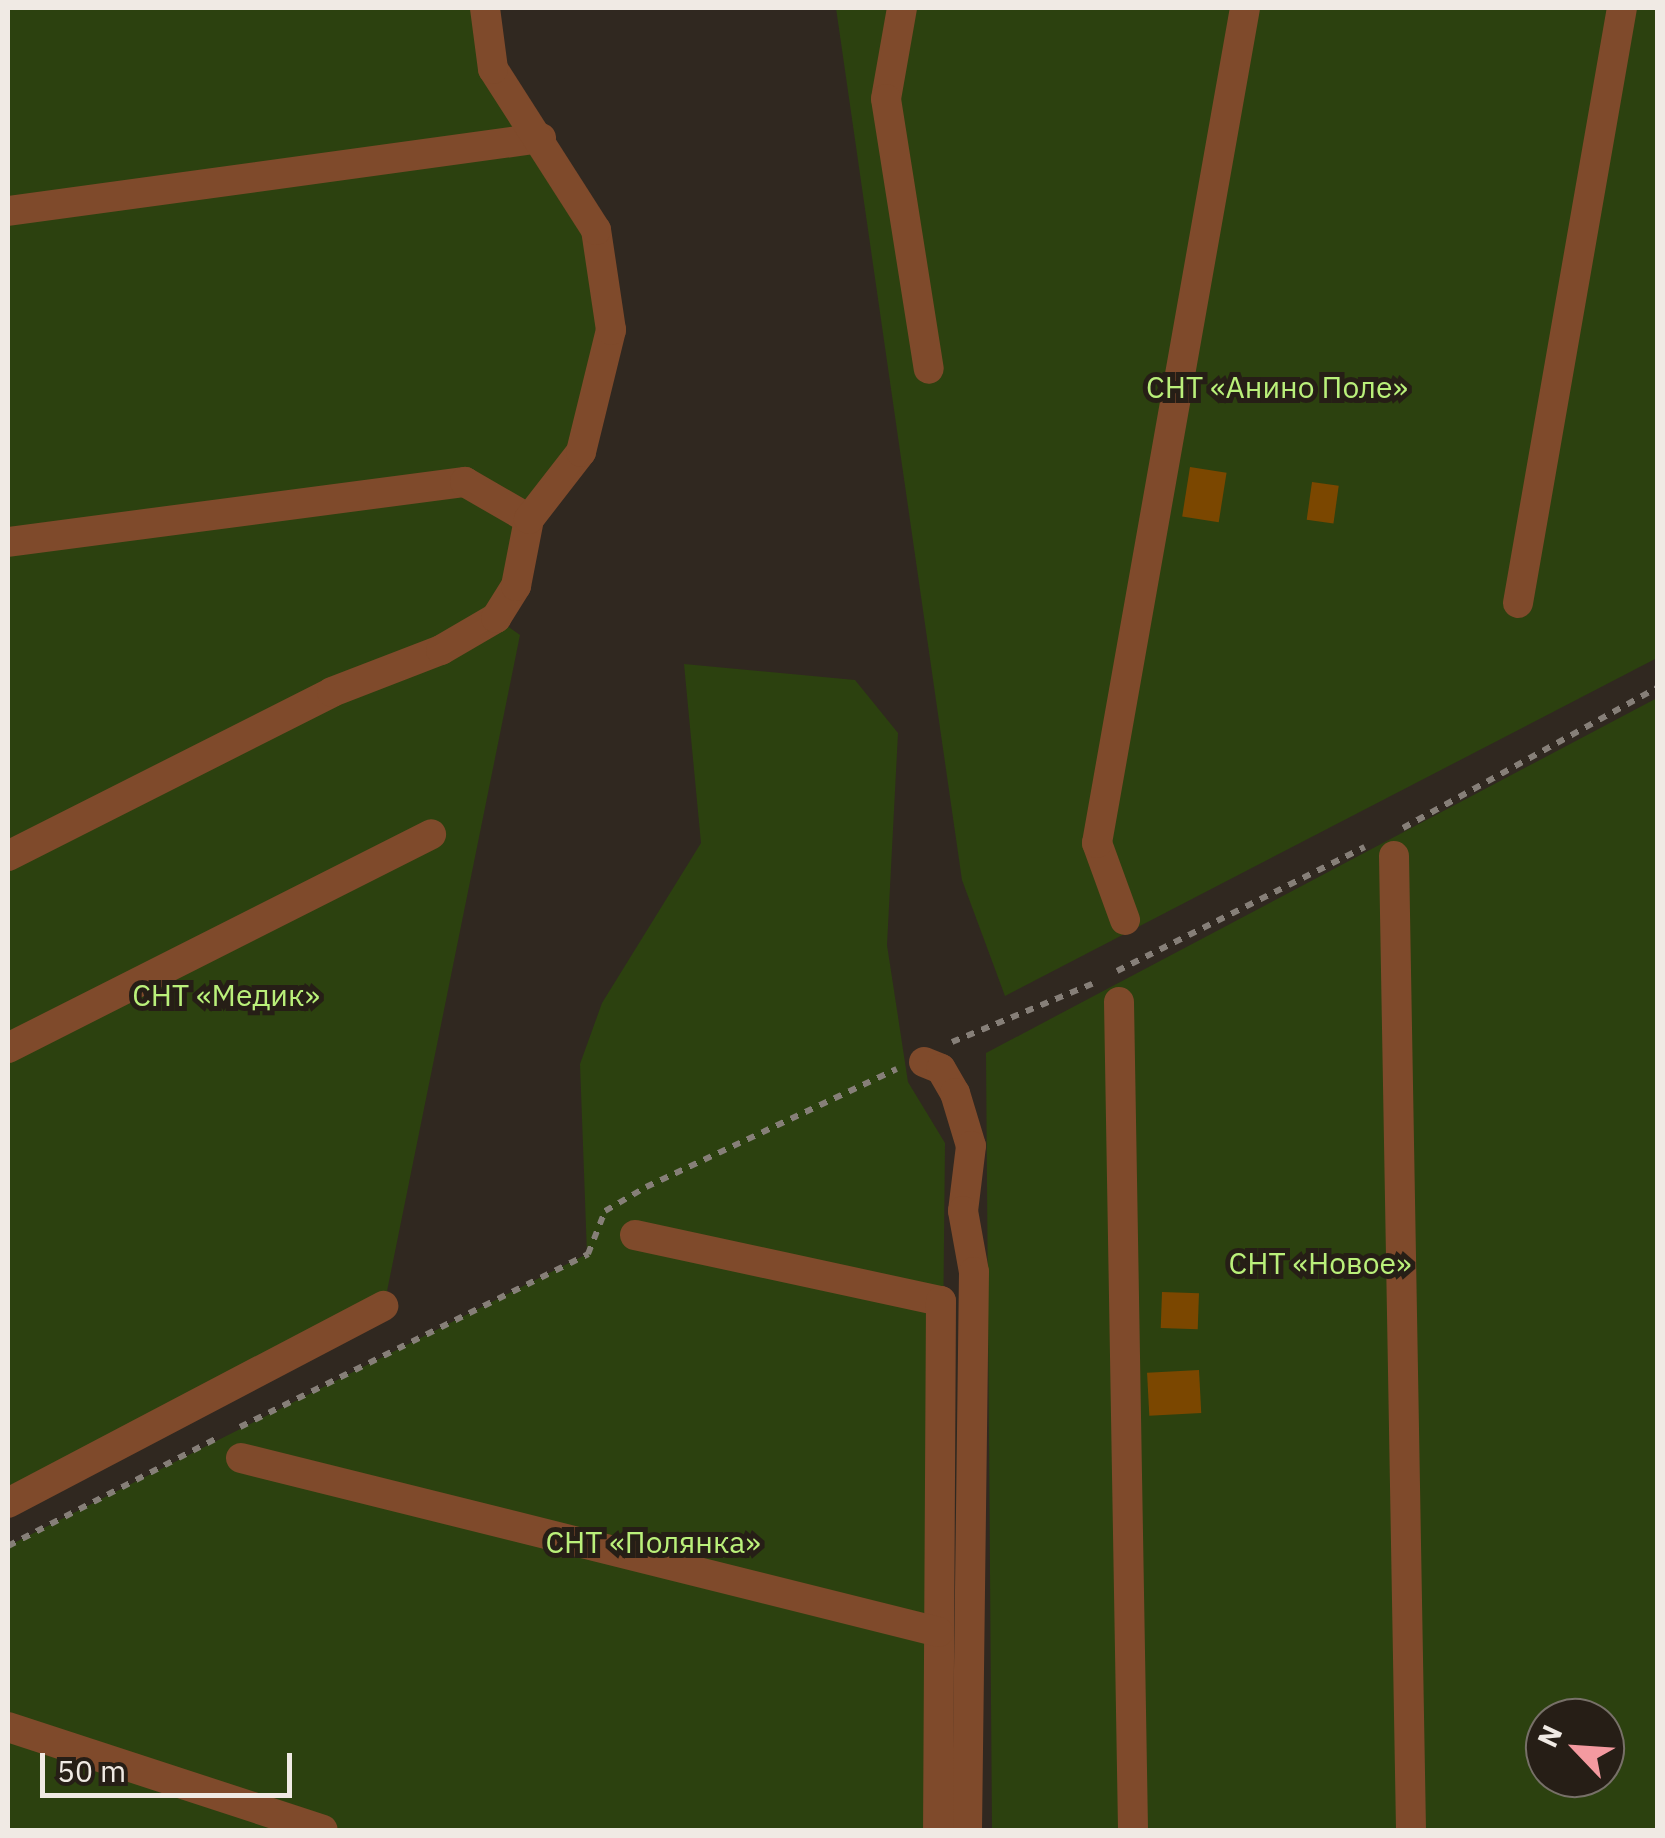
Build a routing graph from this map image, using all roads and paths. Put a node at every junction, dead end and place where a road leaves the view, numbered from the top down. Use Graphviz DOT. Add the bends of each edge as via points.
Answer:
graph roads {
  1 [pos="485,8"];
  2 [pos="902,8"];
  3 [pos="1245,8"];
  4 [pos="1622,8"];
  5 [pos="541,138"];
  6 [pos="8,211"];
  7 [pos="929,369"];
  8 [pos="529,520"];
  9 [pos="8,542"];
  10 [pos="1518,603"];
  11 [pos="1658,687"];
  12 [pos="431,834"];
  13 [pos="1384,846"];
  14 [pos="8,856"];
  15 [pos="1125,920"];
  16 [pos="1119,1002"];
  17 [pos="8,1048"];
  18 [pos="924,1062"];
  19 [pos="634,1234"];
  20 [pos="384,1306"];
  21 [pos="426,1334"];
  22 [pos="240,1458"];
  23 [pos="8,1503"];
  24 [pos="939,1632"];
  25 [pos="8,1727"];
  26 [pos="323,1830"];
  27 [pos="938,1830"];
  28 [pos="967,1830"];
  29 [pos="1133,1830"];
  30 [pos="1411,1830"];
  1 -- 5 [label="street" via="493,69"];
  2 -- 7 [label="street" via="886,100"];
  3 -- 15 [label="street" via="1096,842"];
  4 -- 10 [label="street"];
  5 -- 6 [label="street"];
  5 -- 8 [label="street" via="596,230 611,330 581,452"];
  8 -- 9 [label="street" via="465,482"];
  8 -- 14 [label="street" via="516,586 496,618"];
  11 -- 13 [label="path"];
  12 -- 17 [label="street"];
  13 -- 18 [label="path"];
  13 -- 30 [label="street"];
  16 -- 29 [label="street"];
  18 -- 21 [label="path" via="646,1187 604,1211 588,1254"];
  18 -- 28 [label="street" via="941,1069 955,1092 971,1146 963,1211 974,1272"];
  19 -- 24 [label="street" via="941,1302"];
  20 -- 23 [label="street"];
  22 -- 24 [label="street"];
  24 -- 27 [label="street"];
  25 -- 26 [label="street"];
}
